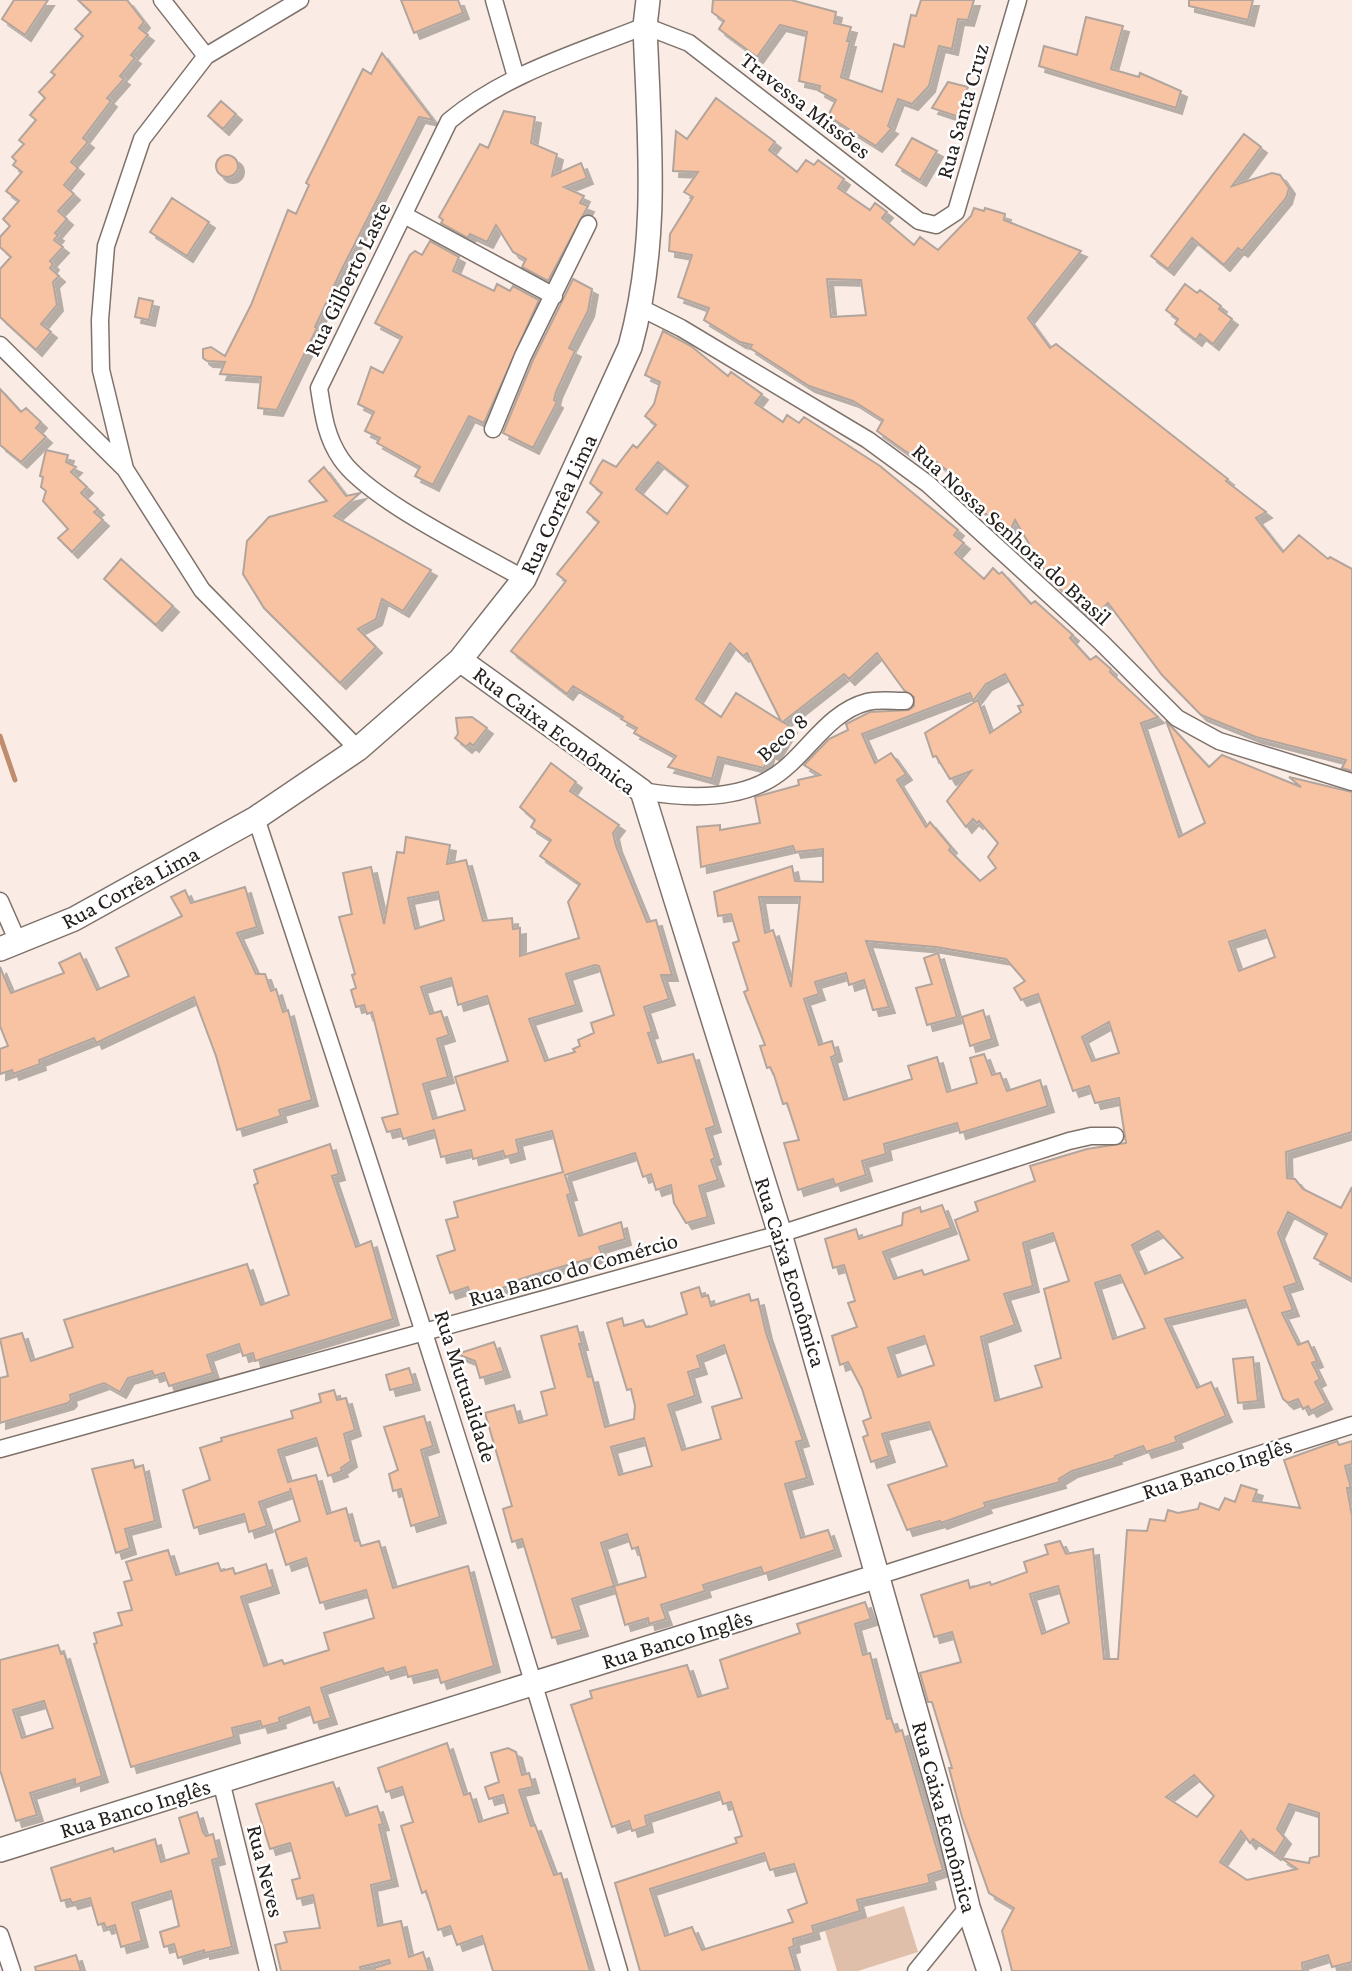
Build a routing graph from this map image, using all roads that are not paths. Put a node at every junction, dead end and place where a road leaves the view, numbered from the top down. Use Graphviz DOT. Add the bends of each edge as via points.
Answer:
graph roads {
  1 [pos="162,0"];
  2 [pos="300,0"];
  3 [pos="494,0"];
  4 [pos="648,0"];
  5 [pos="1017,0"];
  6 [pos="645,26"];
  7 [pos="206,56"];
  8 [pos="516,77"];
  9 [pos="404,215"];
  10 [pos="589,224"];
  11 [pos="936,225"];
  12 [pos="554,296"];
  13 [pos="641,308"];
  14 [pos="0,345"];
  15 [pos="493,429"];
  16 [pos="125,469"];
  17 [pos="524,579"];
  18 [pos="460,660"];
  19 [pos="905,701"];
  20 [pos="358,749"];
  21 [pos="1352,782"];
  22 [pos="642,791"];
  23 [pos="256,818"];
  24 [pos="0,901"];
  25 [pos="9,945"];
  26 [pos="1115,1136"];
  27 [pos="780,1234"];
  28 [pos="427,1334"];
  29 [pos="1352,1425"];
  30 [pos="0,1449"];
  31 [pos="878,1576"];
  32 [pos="536,1683"];
  33 [pos="221,1781"];
  34 [pos="0,1850"];
  35 [pos="968,1907"];
  36 [pos="0,1935"];
  37 [pos="12,1971"];
  38 [pos="268,1971"];
  39 [pos="619,1971"];
  40 [pos="916,1971"];
  41 [pos="989,1971"];
  1 -- 7 [label="street"];
  2 -- 7 [label="street"];
  3 -- 8 [label="street"];
  4 -- 6 [label="street, Rua Corrêa Lima"];
  5 -- 11 [label="street, Rua Santa Cruz" via="957,212"];
  6 -- 8 [label="street, Rua Gilberto Laste"];
  6 -- 11 [label="street, Travessa Missões" via="689,43 919,221"];
  6 -- 13 [label="street, Rua Corrêa Lima" via="652,215"];
  7 -- 16 [label="street" via="142,139 107,246 100,370"];
  8 -- 9 [label="street, Rua Gilberto Laste" via="476,98 449,121"];
  9 -- 12 [label="street"];
  9 -- 17 [label="street, Rua Gilberto Laste" via="319,388 324,428 341,460 369,489"];
  10 -- 12 [label="street"];
  12 -- 15 [label="street"];
  13 -- 17 [label="street, Rua Corrêa Lima" via="630,347"];
  13 -- 21 [label="street, Rua Nossa Senhora do Brasil" via="868,440 928,484 1177,718 1220,741"];
  14 -- 16 [label="street"];
  16 -- 20 [label="street" via="202,590"];
  17 -- 18 [label="street, Rua Corrêa Lima"];
  18 -- 20 [label="street, Rua Corrêa Lima"];
  18 -- 22 [label="street, Rua Caixa Econômica"];
  19 -- 22 [label="street, Beco 8" via="867,702 844,713 767,781 729,793 676,797"];
  20 -- 23 [label="street, Rua Corrêa Lima"];
  22 -- 27 [label="street, Rua Caixa Econômica"];
  23 -- 25 [label="street, Rua Corrêa Lima" via="74,919"];
  23 -- 28 [label="street, Rua Mutualidade"];
  24 -- 25 [label="street"];
  26 -- 27 [label="street, Rua Banco do Comércio" via="1069,1140"];
  27 -- 28 [label="street, Rua Banco do Comércio"];
  27 -- 31 [label="street, Rua Caixa Econômica"];
  28 -- 30 [label="street, Rua Banco do Comércio"];
  28 -- 32 [label="street, Rua Mutualidade"];
  29 -- 31 [label="street, Rua Banco Inglês"];
  31 -- 32 [label="street, Rua Banco Inglês"];
  31 -- 35 [label="street, Rua Caixa Econômica"];
  32 -- 33 [label="street, Rua Banco Inglês"];
  32 -- 39 [label="street, Rua Mutualidade"];
  33 -- 34 [label="street, Rua Banco Inglês"];
  33 -- 38 [label="street, Rua Neves"];
  35 -- 40 [label="street"];
  35 -- 41 [label="street, Rua Caixa Econômica"];
  36 -- 37 [label="street"];
}
